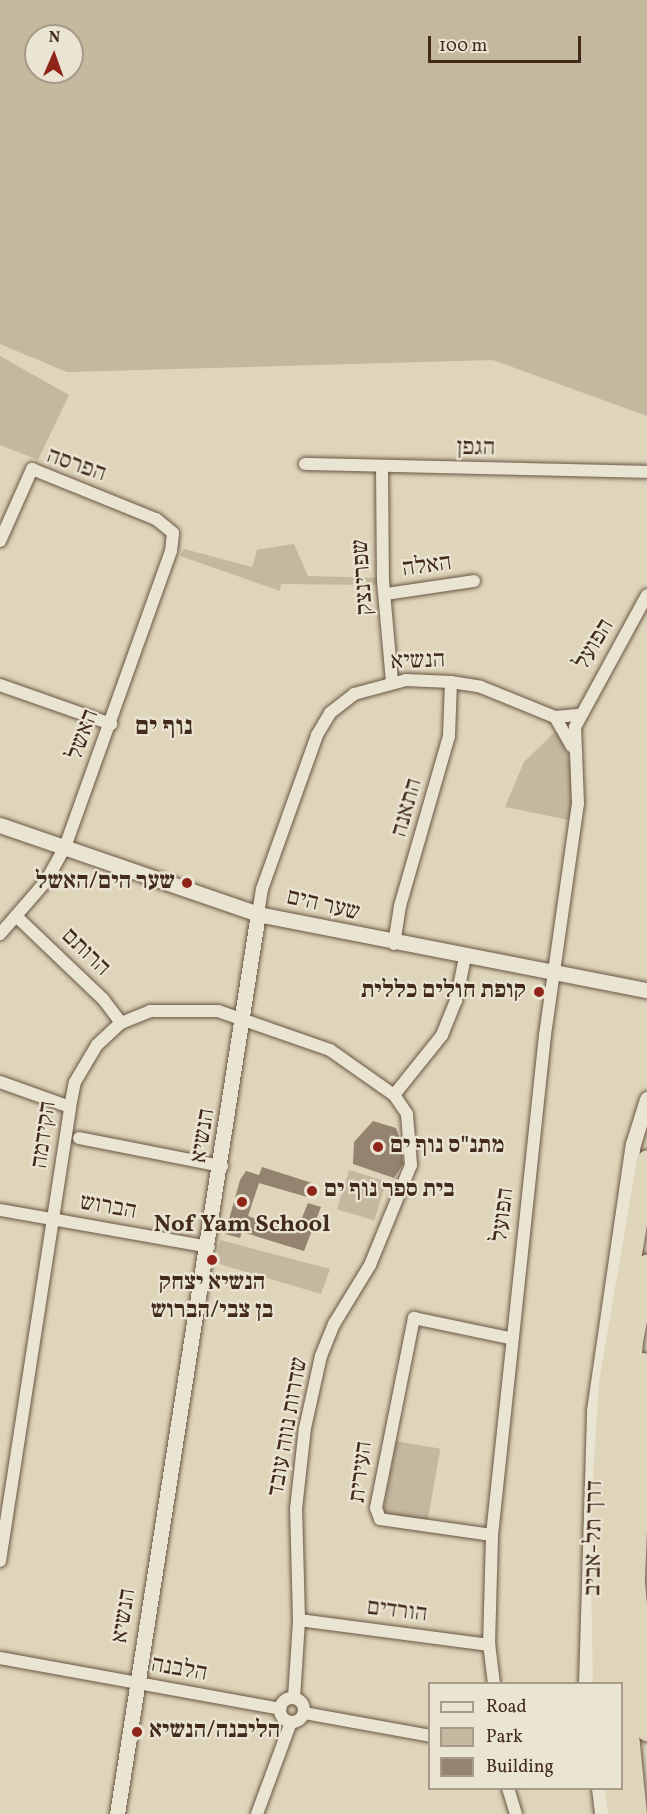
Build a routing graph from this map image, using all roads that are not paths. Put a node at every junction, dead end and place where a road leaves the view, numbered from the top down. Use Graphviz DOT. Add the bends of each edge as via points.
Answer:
graph roads {
  1 [pos="305,464"];
  2 [pos="382,469"];
  3 [pos="647,472"];
  4 [pos="173,533"];
  5 [pos="0,541"];
  6 [pos="474,581"];
  7 [pos="386,594"];
  8 [pos="647,595"];
  9 [pos="392,682"];
  10 [pos="452,682"];
  11 [pos="0,685"];
  12 [pos="578,715"];
  13 [pos="555,717"];
  14 [pos="111,724"];
  15 [pos="575,752"];
  16 [pos="0,825"];
  17 [pos="65,847"];
  18 [pos="258,914"];
  19 [pos="16,916"];
  20 [pos="0,934"];
  21 [pos="394,944"];
  22 [pos="465,957"];
  23 [pos="553,972"];
  24 [pos="647,990"];
  25 [pos="245,1017"];
  26 [pos="121,1023"];
  27 [pos="0,1082"];
  28 [pos="394,1095"];
  29 [pos="647,1099"];
  30 [pos="70,1107"];
  31 [pos="79,1138"];
  32 [pos="647,1160"];
  33 [pos="222,1167"];
  34 [pos="0,1210"];
  35 [pos="55,1220"];
  36 [pos="209,1247"];
  37 [pos="647,1264"];
  38 [pos="647,1308"];
  39 [pos="510,1338"];
  40 [pos="492,1535"];
  41 [pos="0,1561"];
  42 [pos="299,1620"];
  43 [pos="489,1645"];
  44 [pos="0,1658"];
  45 [pos="494,1682"];
  46 [pos="586,1682"];
  47 [pos="603,1682"];
  48 [pos="623,1682"];
  49 [pos="137,1684"];
  50 [pos="623,1684"];
  51 [pos="294,1698"];
  52 [pos="280,1709"];
  53 [pos="304,1713"];
  54 [pos="291,1722"];
  55 [pos="647,1730"];
  56 [pos="428,1736"];
  57 [pos="509,1790"];
  58 [pos="599,1790"];
  59 [pos="615,1790"];
  60 [pos="117,1814"];
  61 [pos="257,1814"];
  62 [pos="516,1814"];
  63 [pos="602,1814"];
  64 [pos="618,1814"];
  65 [pos="636,1814"];
  1 -- 2 [label="street, הגפן"];
  2 -- 3 [label="street, הגפן"];
  2 -- 7 [label="street, שפרינצק"];
  4 -- 5 [label="street, הפרסה" via="156,519 32,469"];
  4 -- 14 [label="street, האשל"];
  6 -- 7 [label="street, האלה"];
  7 -- 9 [label="street, שפרינצק"];
  8 -- 12 [label="street, הפועל"];
  9 -- 10 [label="street, הנשיא"];
  9 -- 18 [label="street, הנשיא" via="354,694 330,713 317,735 262,889"];
  10 -- 13 [label="street, הנשיא" via="481,687"];
  10 -- 21 [label="street, התאנה" via="449,736 400,906"];
  11 -- 14 [label="street"];
  12 -- 13 [label="street"];
  12 -- 15 [label="street, הפועל"];
  13 -- 15 [label="street, הפועל"];
  14 -- 17 [label="street, האשל"];
  15 -- 23 [label="street, הפועל" via="578,804"];
  16 -- 17 [label="street, שער הים"];
  17 -- 18 [label="street, שער הים"];
  17 -- 19 [label="street, האשל" via="47,880"];
  18 -- 21 [label="street, שער הים"];
  18 -- 25 [label="street, הנשיא" via="245,987"];
  19 -- 20 [label="street, האשל"];
  19 -- 26 [label="street, הרותם" via="104,999"];
  21 -- 22 [label="street, שער הים"];
  22 -- 23 [label="street, שער הים"];
  22 -- 28 [label="street" via="456,1001 442,1035"];
  23 -- 24 [label="street, שער הים"];
  23 -- 39 [label="street, הפועל"];
  25 -- 26 [label="street, הקידמה" via="189,1009 150,1011"];
  25 -- 28 [label="street, הקידמה" via="330,1050"];
  25 -- 33 [label="street, הנשיא"];
  26 -- 30 [label="street, הקידמה" via="97,1045 75,1082"];
  27 -- 30 [label="street"];
  28 -- 42 [label="street, שדרות נווה עובד" via="407,1114 411,1166 370,1265 334,1324 321,1356 305,1428 296,1509"];
  29 -- 46 [label="street" via="633,1144 594,1410"];
  30 -- 35 [label="street, הקידמה"];
  31 -- 33 [label="street"];
  32 -- 47 [label="highway, דרך תל-אביב" via="609,1382 600,1525"];
  33 -- 36 [label="street, הנשיא"];
  34 -- 35 [label="street, הברוש"];
  35 -- 36 [label="street, הברוש"];
  35 -- 41 [label="street, הקידמה"];
  36 -- 49 [label="street, הנשיא"];
  37 -- 48 [label="highway, דרך תל-אביב" via="632,1341 620,1496"];
  38 -- 55 [label="highway" via="634,1582"];
  39 -- 40 [label="street, הפועל"];
  39 -- 40 [label="street, העירית" via="414,1318 376,1513 380,1519 433,1530"];
  40 -- 43 [label="street, הפועל"];
  42 -- 43 [label="street, הורדים"];
  42 -- 51 [label="street, שדרות נווה עובד"];
  43 -- 45 [label="street, הפועל"];
  44 -- 49 [label="street, הלבנה"];
  49 -- 52 [label="street, הלבנה"];
  49 -- 60 [label="street, הנשיא"];
  50 -- 65 [label="highway, דרך תל-אביב"];
  51 -- 52 [label="street" via="284,1700"];
  51 -- 53 [label="street" via="301,1702"];
  52 -- 54 [label="street"];
  53 -- 54 [label="street"];
  53 -- 56 [label="street"];
  54 -- 61 [label="street"];
  57 -- 62 [label="street"];
  58 -- 63 [label="street"];
  59 -- 64 [label="highway"];
}
